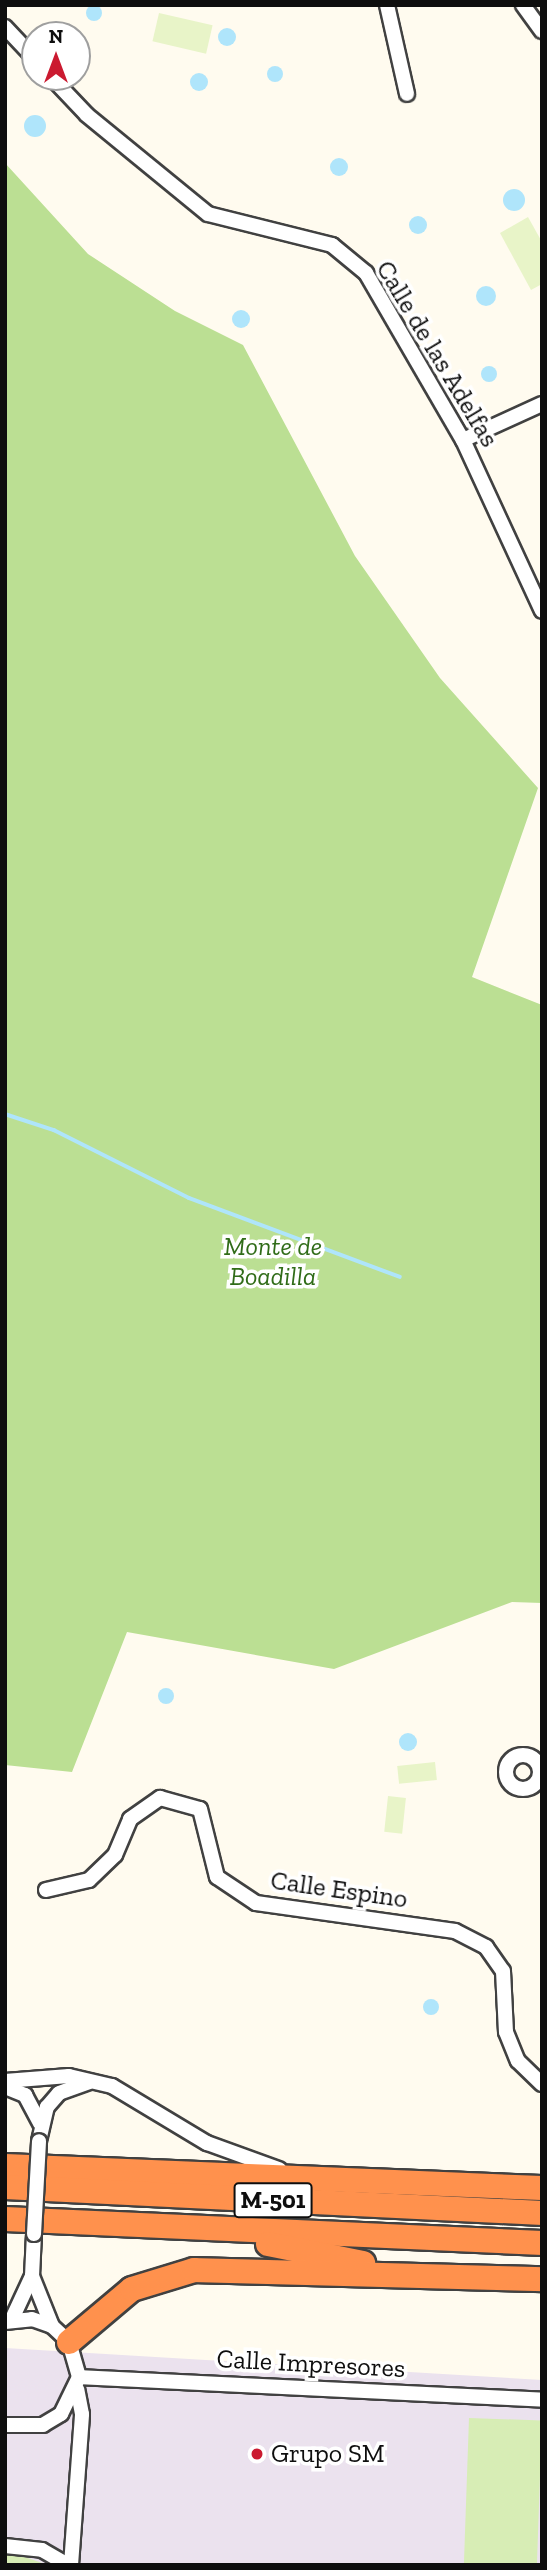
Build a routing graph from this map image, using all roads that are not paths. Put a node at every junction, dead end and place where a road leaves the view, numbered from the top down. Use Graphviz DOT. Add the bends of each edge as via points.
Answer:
graph roads {
  1 [pos="387,5"];
  2 [pos="523,5"];
  3 [pos="539,22"];
  4 [pos="5,27"];
  5 [pos="21,45"];
  6 [pos="64,91"];
  7 [pos="407,94"];
  8 [pos="542,404"];
  9 [pos="463,440"];
  10 [pos="542,611"];
  11 [pos="46,1890"];
  12 [pos="5,2081"];
  13 [pos="92,2082"];
  14 [pos="542,2084"];
  15 [pos="5,2087"];
  16 [pos="40,2123"];
  17 [pos="5,2166"];
  18 [pos="343,2179"];
  19 [pos="5,2187"];
  20 [pos="542,2188"];
  21 [pos="542,2213"];
  22 [pos="5,2219"];
  23 [pos="183,2229"];
  24 [pos="542,2243"];
  25 [pos="32,2276"];
  26 [pos="499,2278"];
  27 [pos="542,2279"];
  28 [pos="9,2320"];
  29 [pos="60,2334"];
  30 [pos="78,2383"];
  31 [pos="542,2400"];
  32 [pos="5,2425"];
  33 [pos="5,2546"];
  34 [pos="69,2565"];
  1 -- 7 [label="street"];
  2 -- 3 [label="street"];
  4 -- 5 [label="street"];
  6 -- 9 [label="street, Calle de las Adelfas" via="208,214 332,245 366,273"];
  8 -- 9 [label="street"];
  9 -- 10 [label="street, Calle de las Adelfas"];
  11 -- 14 [label="street, Calle Espino" via="89,1880 115,1856 130,1819 160,1798 200,1809 217,1877 256,1903 455,1931 486,1947 503,1971 506,2032 518,2061"];
  12 -- 13 [label="street" via="69,2076"];
  13 -- 16 [label="street" via="59,2093"];
  13 -- 18 [label="street" via="135,2096 242,2159"];
  15 -- 16 [label="street" via="25,2095"];
  16 -- 25 [label="street, bridge"];
  17 -- 18 [label="highway"];
  18 -- 20 [label="highway"];
  19 -- 21 [label="highway, M-501"];
  22 -- 23 [label="highway, M-501"];
  23 -- 24 [label="highway, M-501"];
  23 -- 26 [label="highway" via="387,2268"];
  25 -- 28 [label="street"];
  25 -- 29 [label="street"];
  26 -- 27 [label="highway"];
  26 -- 29 [label="highway" via="194,2270 132,2289"];
  28 -- 29 [label="street"];
  29 -- 30 [label="street"];
  30 -- 31 [label="street, Calle Impresores"];
  30 -- 32 [label="street" via="61,2414 43,2426"];
  30 -- 34 [label="street" via="82,2414"];
  33 -- 34 [label="street" via="42,2550"];
}
